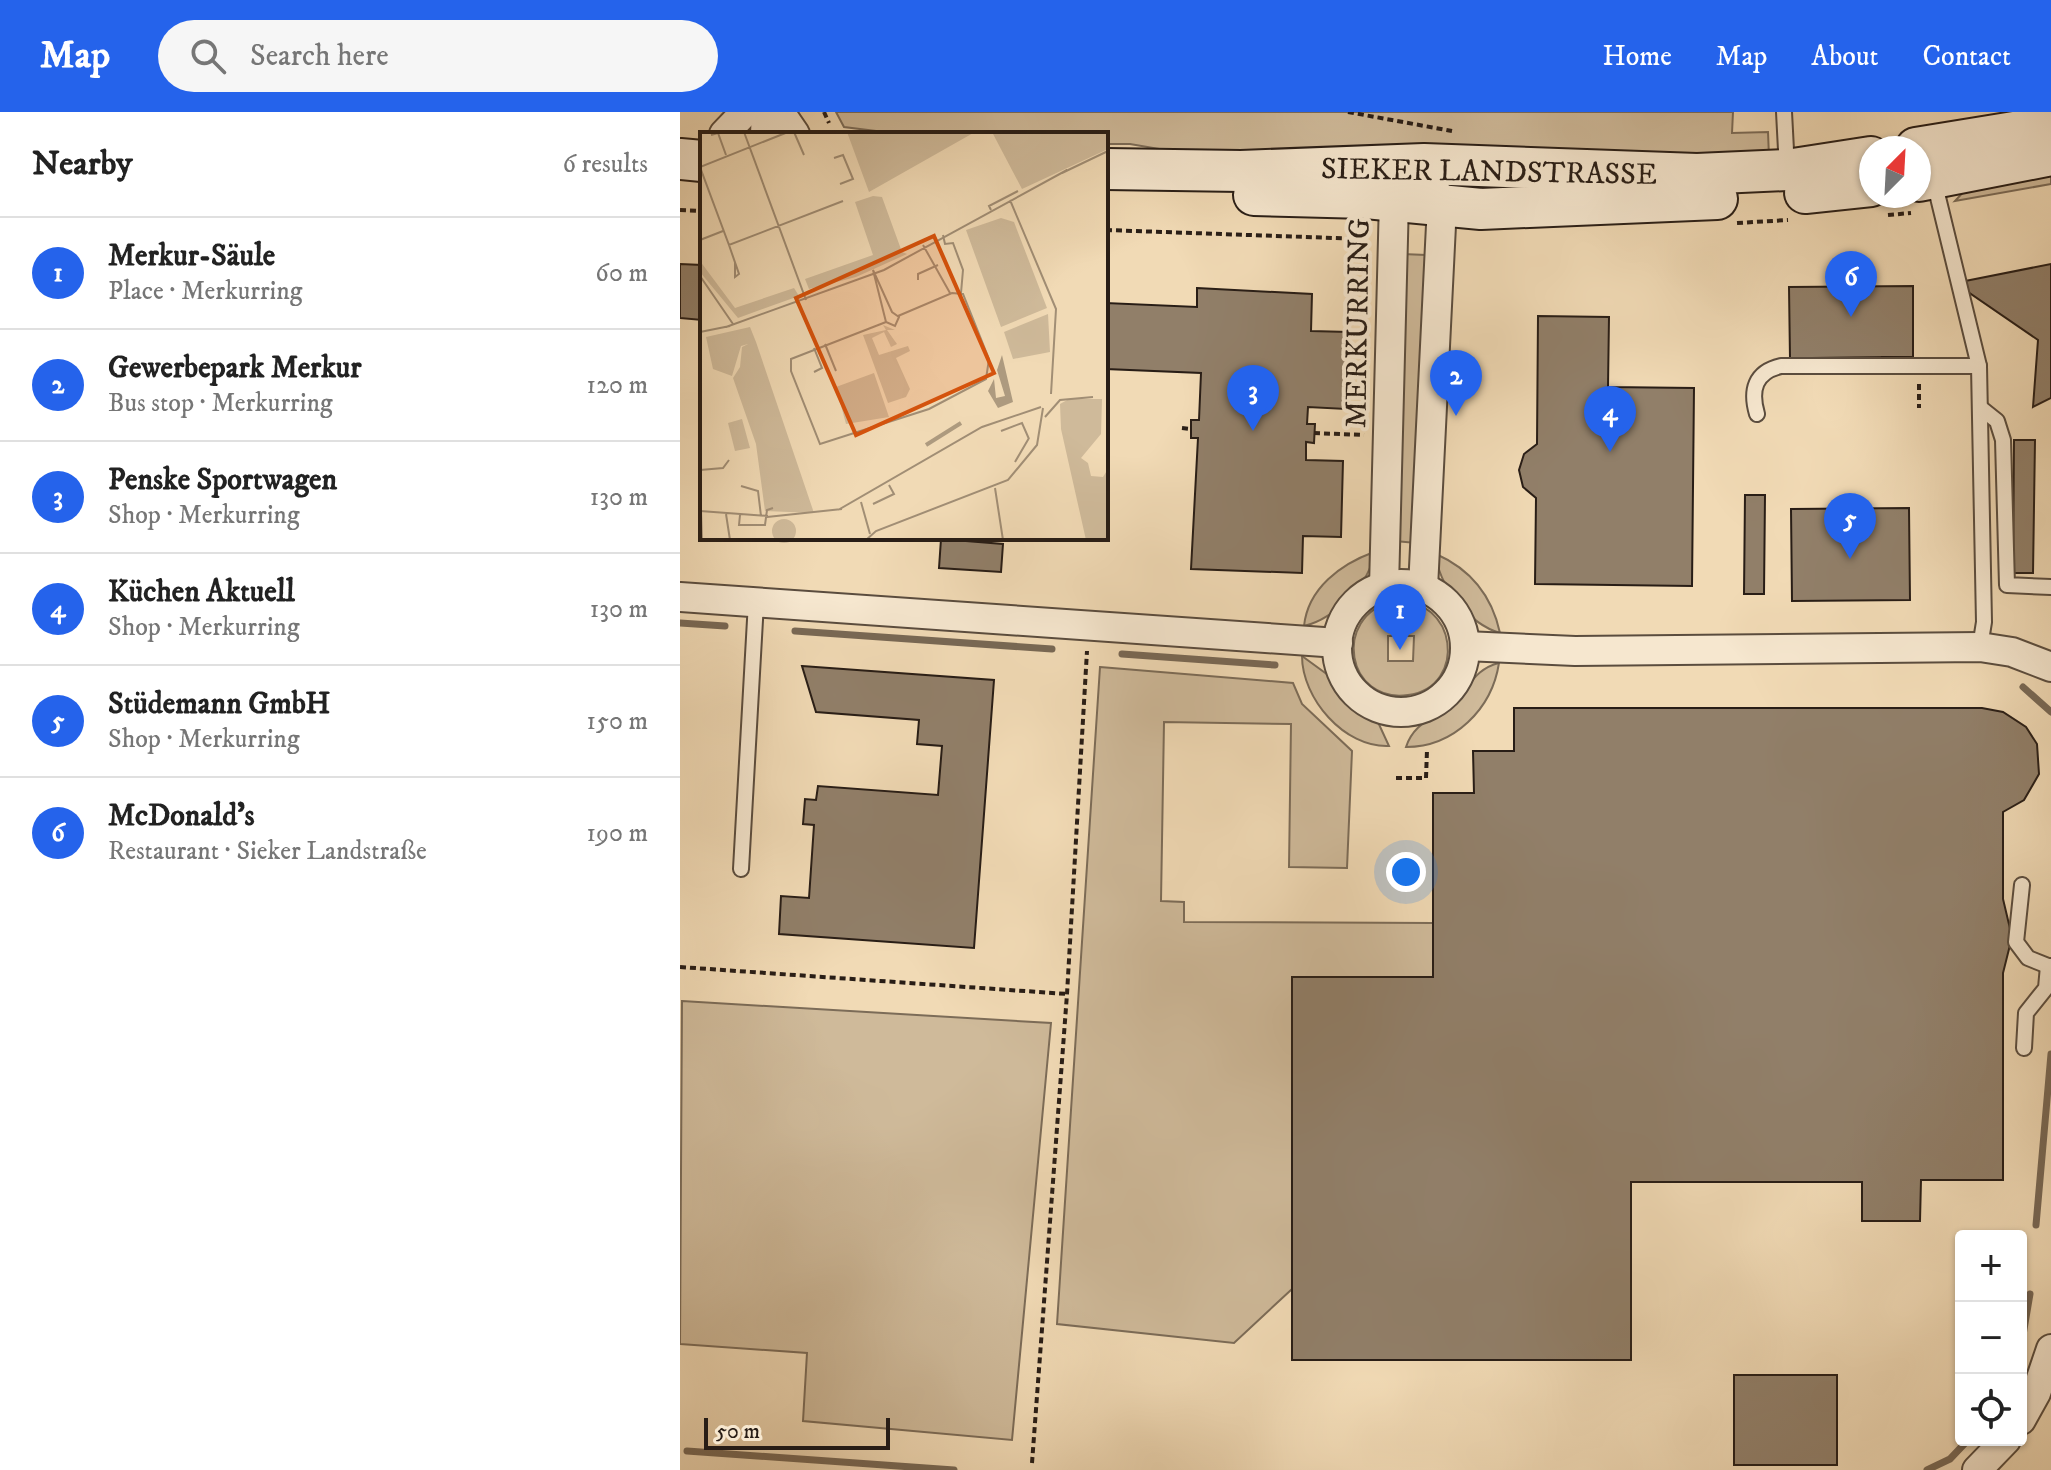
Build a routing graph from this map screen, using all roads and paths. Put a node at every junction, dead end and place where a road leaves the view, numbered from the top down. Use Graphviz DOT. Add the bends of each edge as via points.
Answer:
graph roads {
  1 [pos="745,112"];
  2 [pos="766,112"];
  3 [pos="780,112"];
  4 [pos="824,112"];
  5 [pos="1348,112"];
  6 [pos="1784,112"];
  7 [pos="829,123"];
  8 [pos="2051,126"];
  9 [pos="726,132"];
  10 [pos="765,132"];
  11 [pos="794,132"];
  12 [pos="1457,132"];
  13 [pos="2051,155"];
  14 [pos="1859,159"];
  15 [pos="1424,164"];
  16 [pos="1108,169"];
  17 [pos="1931,169"];
  18 [pos="1787,170"];
  19 [pos="1931,170"];
  20 [pos="1931,180"];
  21 [pos="1108,193"];
  22 [pos="1394,200"];
  23 [pos="1859,201"];
  24 [pos="1442,205"];
  25 [pos="680,210"];
  26 [pos="700,211"];
  27 [pos="1804,220"];
  28 [pos="1726,224"];
  29 [pos="1108,230"];
  30 [pos="1364,239"];
  31 [pos="1979,366"];
  32 [pos="1982,409"];
  33 [pos="1757,414"];
  34 [pos="1182,428"];
  35 [pos="1191,429"];
  36 [pos="1314,433"];
  37 [pos="1367,435"];
  38 [pos="1384,587"];
  39 [pos="2051,587"];
  40 [pos="1423,588"];
  41 [pos="680,597"];
  42 [pos="756,602"];
  43 [pos="1088,627"];
  44 [pos="1338,643"];
  45 [pos="1465,646"];
  46 [pos="1980,647"];
  47 [pos="2051,667"];
  48 [pos="1427,750"];
  49 [pos="1396,778"];
  50 [pos="741,869"];
  51 [pos="2022,885"];
  52 [pos="2050,966"];
  53 [pos="680,967"];
  54 [pos="1067,994"];
  55 [pos="2024,1048"];
  56 [pos="2051,1349"];
  57 [pos="2027,1409"];
  58 [pos="2000,1446"];
  59 [pos="1032,1463"];
  60 [pos="1977,1470"];
  1 -- 9 [label="street"];
  2 -- 10 [label="street"];
  3 -- 11 [label="street"];
  4 -- 7 [label="path"];
  5 -- 12 [label="path"];
  6 -- 18 [label="lane"];
  8 -- 17 [label="main road"];
  13 -- 19 [label="main road"];
  14 -- 18 [label="main road, SIEKER LANDSTRASSE"];
  15 -- 16 [label="main road, SIEKER LANDSTRASSE" via="1241,171"];
  15 -- 18 [label="main road, SIEKER LANDSTRASSE" via="1659,174"];
  15 -- 22 [label="street, MERKURRING"];
  15 -- 24 [label="street"];
  20 -- 31 [label="lane"];
  21 -- 22 [label="main road, SIEKER LANDSTRASSE"];
  22 -- 24 [label="main road, SIEKER LANDSTRASSE"];
  22 -- 38 [label="street, MERKURRING"];
  23 -- 24 [label="main road, SIEKER LANDSTRASSE" via="1481,209"];
  24 -- 40 [label="street"];
  25 -- 26 [label="path"];
  27 -- 28 [label="path"];
  29 -- 30 [label="path"];
  31 -- 32 [label="lane"];
  31 -- 33 [label="lane" via="1781,366 1764,371 1756,382"];
  32 -- 39 [label="lane" via="1997,421 2003,440 2007,585"];
  32 -- 46 [label="lane"];
  34 -- 35 [label="path"];
  36 -- 37 [label="path"];
  38 -- 40 [label="street"];
  38 -- 44 [label="street" via="1354,606"];
  40 -- 45 [label="street" via="1451,608"];
  41 -- 42 [label="street"];
  42 -- 43 [label="street"];
  42 -- 50 [label="lane"];
  43 -- 44 [label="street"];
  43 -- 54 [label="path"];
  44 -- 45 [label="street" via="1340,667 1352,688 1375,706 1399,711 1421,708 1446,693 1461,669"];
  45 -- 46 [label="street" via="1575,651"];
  46 -- 47 [label="street"];
  48 -- 49 [label="path" via="1426,778"];
  51 -- 52 [label="lane" via="2016,942 2028,958"];
  52 -- 55 [label="lane" via="2046,988 2026,1013"];
  53 -- 54 [label="path"];
  54 -- 59 [label="path"];
  56 -- 57 [label="street"];
  58 -- 60 [label="street"];
}
